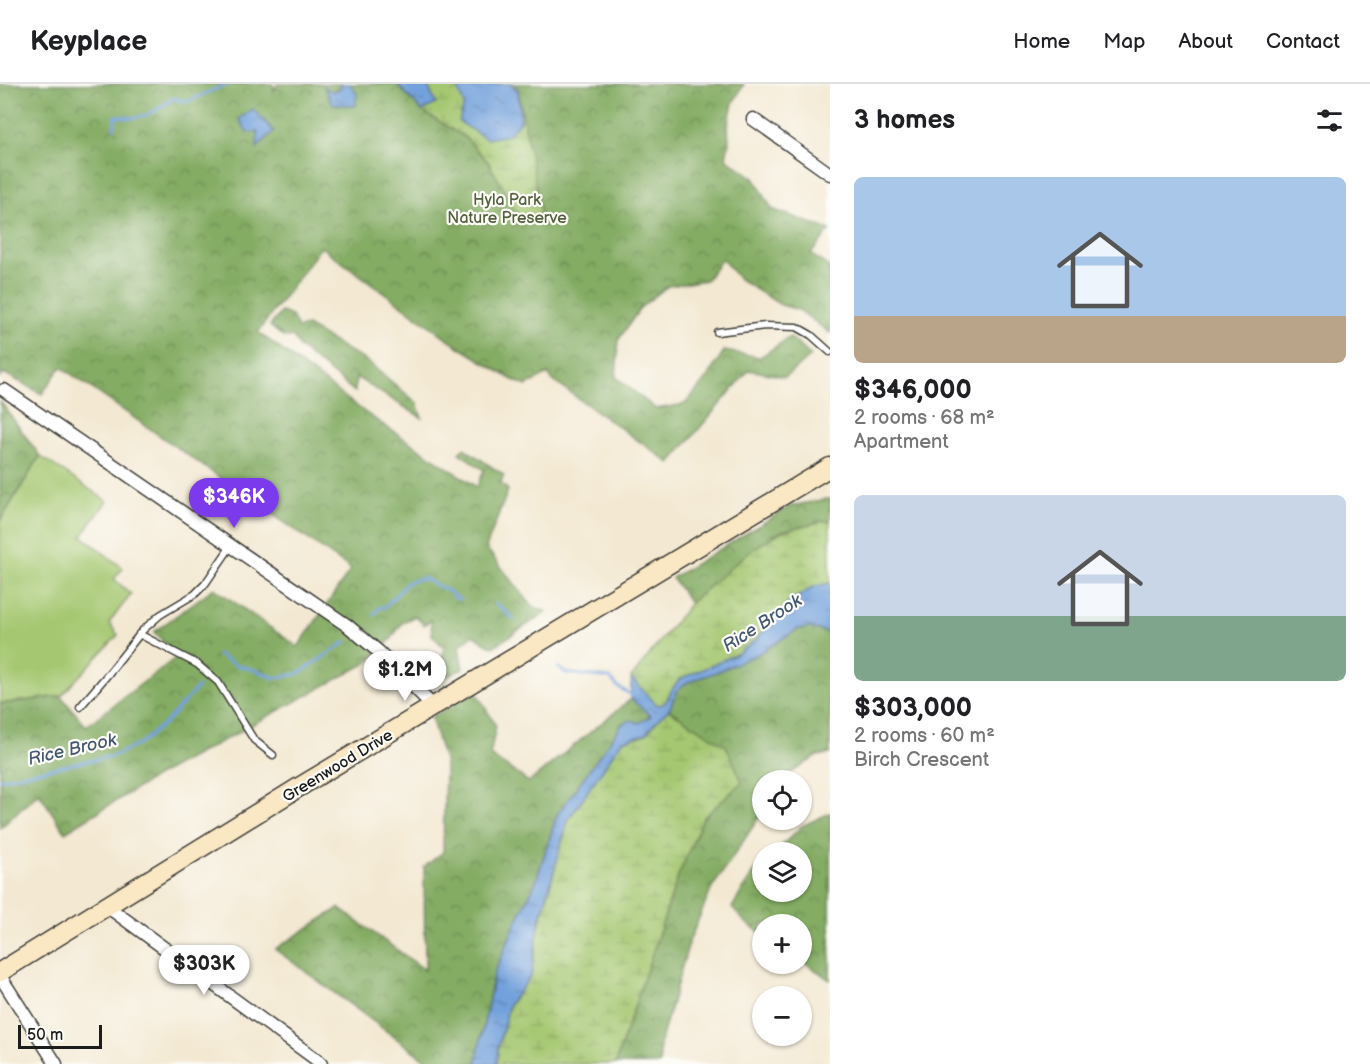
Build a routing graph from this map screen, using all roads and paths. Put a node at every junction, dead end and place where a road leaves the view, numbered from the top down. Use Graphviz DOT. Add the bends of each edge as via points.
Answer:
graph roads {
  1 [pos="753,119"];
  2 [pos="830,174"];
  3 [pos="717,332"];
  4 [pos="830,352"];
  5 [pos="4,390"];
  6 [pos="830,466"];
  7 [pos="231,546"];
  8 [pos="139,634"];
  9 [pos="433,706"];
  10 [pos="80,707"];
  11 [pos="273,755"];
  12 [pos="108,907"];
  13 [pos="0,974"];
  14 [pos="56,1064"];
  15 [pos="321,1064"];
  1 -- 2 [label="street"];
  3 -- 4 [label="lane" via="796,327"];
  5 -- 7 [label="street"];
  6 -- 9 [label="main road, Greenwood Drive"];
  7 -- 8 [label="lane" via="195,594 160,615"];
  7 -- 9 [label="street" via="348,626"];
  8 -- 10 [label="lane"];
  8 -- 11 [label="lane" via="197,664 218,682 254,741"];
  9 -- 12 [label="main road, Greenwood Drive"];
  12 -- 13 [label="main road, Greenwood Drive"];
  12 -- 15 [label="street"];
  13 -- 14 [label="street"];
}
